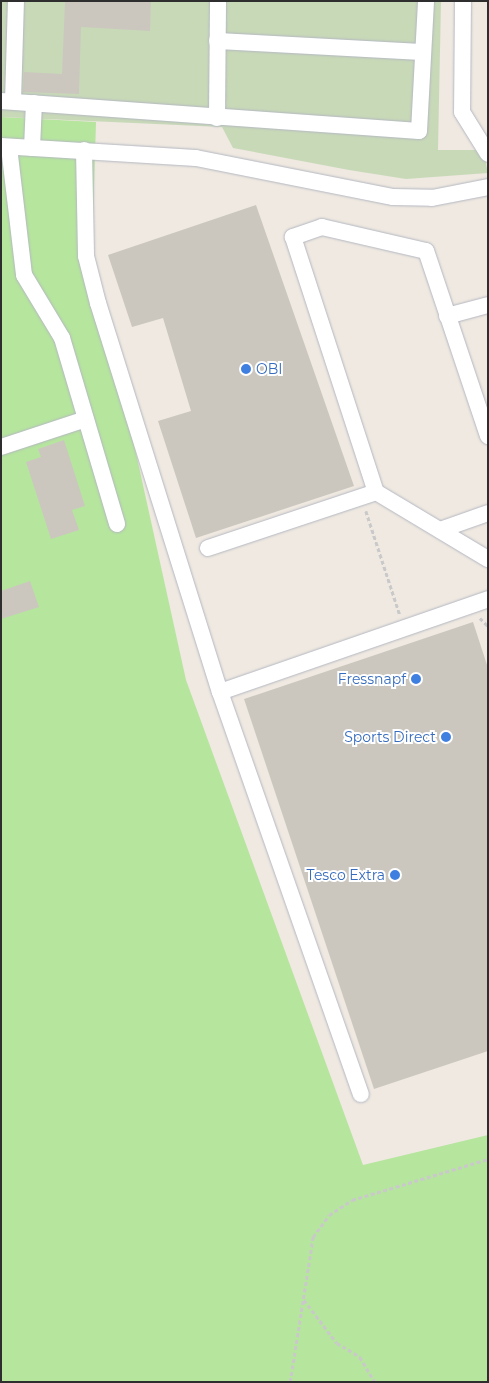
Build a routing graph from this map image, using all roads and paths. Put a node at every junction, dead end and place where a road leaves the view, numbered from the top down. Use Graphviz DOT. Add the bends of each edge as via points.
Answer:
graph roads {
  1 [pos="16,1"];
  2 [pos="218,1"];
  3 [pos="426,1"];
  4 [pos="463,1"];
  5 [pos="217,41"];
  6 [pos="423,52"];
  7 [pos="7,101"];
  8 [pos="34,103"];
  9 [pos="217,118"];
  10 [pos="5,146"];
  11 [pos="32,148"];
  12 [pos="84,150"];
  13 [pos="488,154"];
  14 [pos="488,187"];
  15 [pos="488,305"];
  16 [pos="448,316"];
  17 [pos="86,420"];
  18 [pos="488,436"];
  19 [pos="1,448"];
  20 [pos="368,494"];
  21 [pos="488,513"];
  22 [pos="117,524"];
  23 [pos="440,530"];
  24 [pos="208,548"];
  25 [pos="488,559"];
  26 [pos="488,599"];
  27 [pos="404,628"];
  28 [pos="220,692"];
  29 [pos="361,1094"];
  30 [pos="488,1158"];
  31 [pos="303,1299"];
  32 [pos="290,1382"];
  33 [pos="375,1382"];
  1 -- 7 [label="lane"];
  2 -- 5 [label="lane"];
  3 -- 6 [label="lane"];
  4 -- 13 [label="lane" via="462,112"];
  5 -- 6 [label="lane"];
  5 -- 9 [label="lane"];
  6 -- 9 [label="lane" via="419,130"];
  7 -- 8 [label="lane"];
  8 -- 9 [label="lane"];
  8 -- 11 [label="lane"];
  10 -- 11 [label="lane"];
  10 -- 17 [label="lane" via="24,275 62,338"];
  11 -- 12 [label="lane"];
  12 -- 14 [label="lane" via="196,158 393,197 432,198"];
  12 -- 28 [label="lane" via="89,265"];
  15 -- 16 [label="lane"];
  16 -- 18 [label="lane"];
  16 -- 20 [label="lane" via="426,251 322,227 293,238"];
  17 -- 19 [label="lane"];
  17 -- 22 [label="lane"];
  20 -- 23 [label="lane"];
  20 -- 24 [label="lane"];
  20 -- 27 [label="path"];
  21 -- 23 [label="lane"];
  23 -- 25 [label="lane"];
  26 -- 27 [label="lane"];
  27 -- 28 [label="lane"];
  28 -- 29 [label="lane"];
  30 -- 31 [label="path" via="352,1200 329,1214 313,1237"];
  31 -- 32 [label="path"];
  31 -- 33 [label="path" via="337,1343 360,1357"];
}
